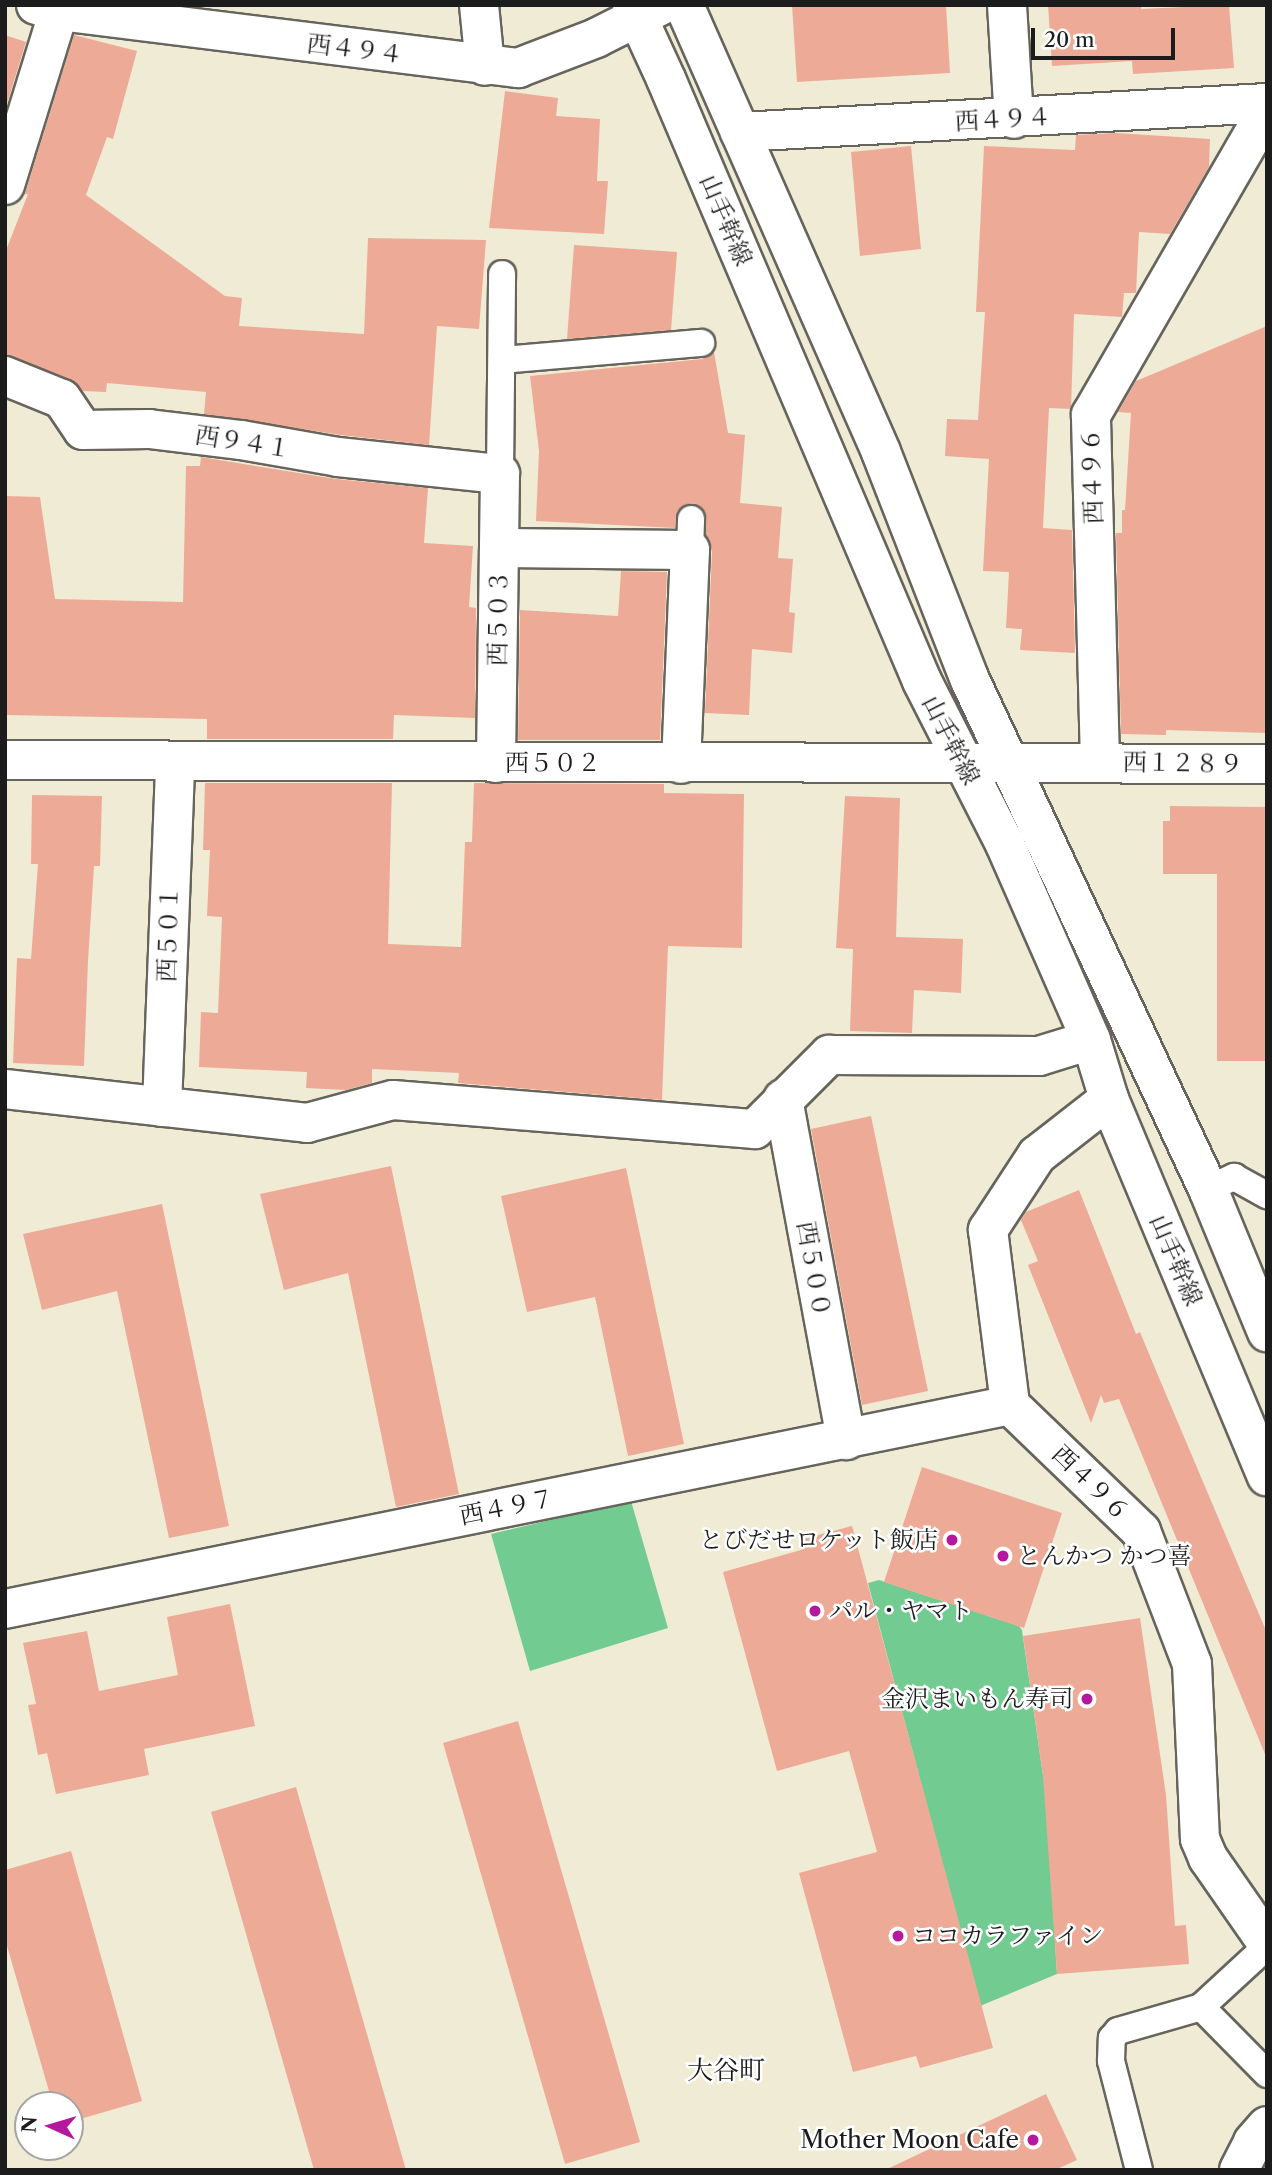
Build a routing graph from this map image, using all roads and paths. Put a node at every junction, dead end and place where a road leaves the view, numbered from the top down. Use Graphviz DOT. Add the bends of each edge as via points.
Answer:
graph roads {
  1 [pos="479,5"];
  2 [pos="684,5"];
  3 [pos="1007,5"];
  4 [pos="47,8"];
  5 [pos="644,9"];
  6 [pos="485,66"];
  7 [pos="1267,103"];
  8 [pos="1267,110"];
  9 [pos="1014,119"];
  10 [pos="740,132"];
  11 [pos="5,185"];
  12 [pos="502,274"];
  13 [pos="701,343"];
  14 [pos="502,360"];
  15 [pos="5,376"];
  16 [pos="500,474"];
  17 [pos="499,548"];
  18 [pos="5,760"];
  19 [pos="175,761"];
  20 [pos="961,762"];
  21 [pos="1010,762"];
  22 [pos="1100,762"];
  23 [pos="496,763"];
  24 [pos="681,764"];
  25 [pos="1267,764"];
  26 [pos="1091,1040"];
  27 [pos="5,1088"];
  28 [pos="783,1099"];
  29 [pos="1109,1099"];
  30 [pos="162,1107"];
  31 [pos="1208,1189"];
  32 [pos="1267,1195"];
  33 [pos="1267,1332"];
  34 [pos="1010,1405"];
  35 [pos="846,1440"];
  36 [pos="1267,1476"];
  37 [pos="5,1609"];
  38 [pos="1267,1945"];
  39 [pos="1201,2007"];
  40 [pos="1267,2074"];
  41 [pos="1267,2126"];
  42 [pos="1139,2170"];
  43 [pos="1240,2170"];
  1 -- 6 [label="street"];
  2 -- 10 [label="street, 山手幹線"];
  3 -- 9 [label="street"];
  4 -- 6 [label="street, 西４９４"];
  4 -- 11 [label="street"];
  5 -- 6 [label="street, 西４９４" via="596,38 518,68"];
  5 -- 20 [label="street, 山手幹線" via="922,681"];
  7 -- 9 [label="street, 西４９４"];
  8 -- 22 [label="street, 西４９６" via="1091,415"];
  9 -- 10 [label="street, 西４９４"];
  10 -- 21 [label="street, 山手幹線" via="881,452 970,680"];
  12 -- 14 [label="lane"];
  13 -- 14 [label="lane"];
  14 -- 16 [label="lane"];
  15 -- 16 [label="street, 西９４１" via="62,399 83,430 149,429 338,457"];
  16 -- 17 [label="street, 西５０３"];
  17 -- 23 [label="street, 西５０３"];
  17 -- 24 [label="street" via="690,535"];
  18 -- 19 [label="street, 西５０２"];
  19 -- 23 [label="street, 西５０２"];
  19 -- 30 [label="street, 西５０１"];
  20 -- 21 [label="street, 西５０２"];
  20 -- 24 [label="street, 西５０２"];
  20 -- 26 [label="street, 山手幹線" via="1005,844"];
  21 -- 22 [label="street, 西５０２"];
  21 -- 31 [label="street, 山手幹線"];
  22 -- 25 [label="street, 西１２８９"];
  23 -- 24 [label="street, 西５０２"];
  26 -- 28 [label="street" via="1039,1056 829,1055"];
  26 -- 29 [label="street, 山手幹線"];
  27 -- 30 [label="street"];
  28 -- 30 [label="street" via="755,1129 393,1100 307,1123"];
  28 -- 35 [label="street, 西５００"];
  29 -- 34 [label="street" via="1037,1155 988,1230"];
  29 -- 36 [label="street, 山手幹線"];
  31 -- 32 [label="lane" via="1234,1177"];
  31 -- 33 [label="street, 山手幹線"];
  34 -- 35 [label="street, 西４９７"];
  34 -- 38 [label="street, 西４９６" via="1141,1531 1192,1664 1200,1839"];
  35 -- 37 [label="street, 西４９７"];
  38 -- 39 [label="lane"];
  39 -- 40 [label="lane"];
  39 -- 42 [label="lane" via="1118,2031 1112,2038 1111,2061"];
  41 -- 43 [label="street" via="1252,2141"];
}
